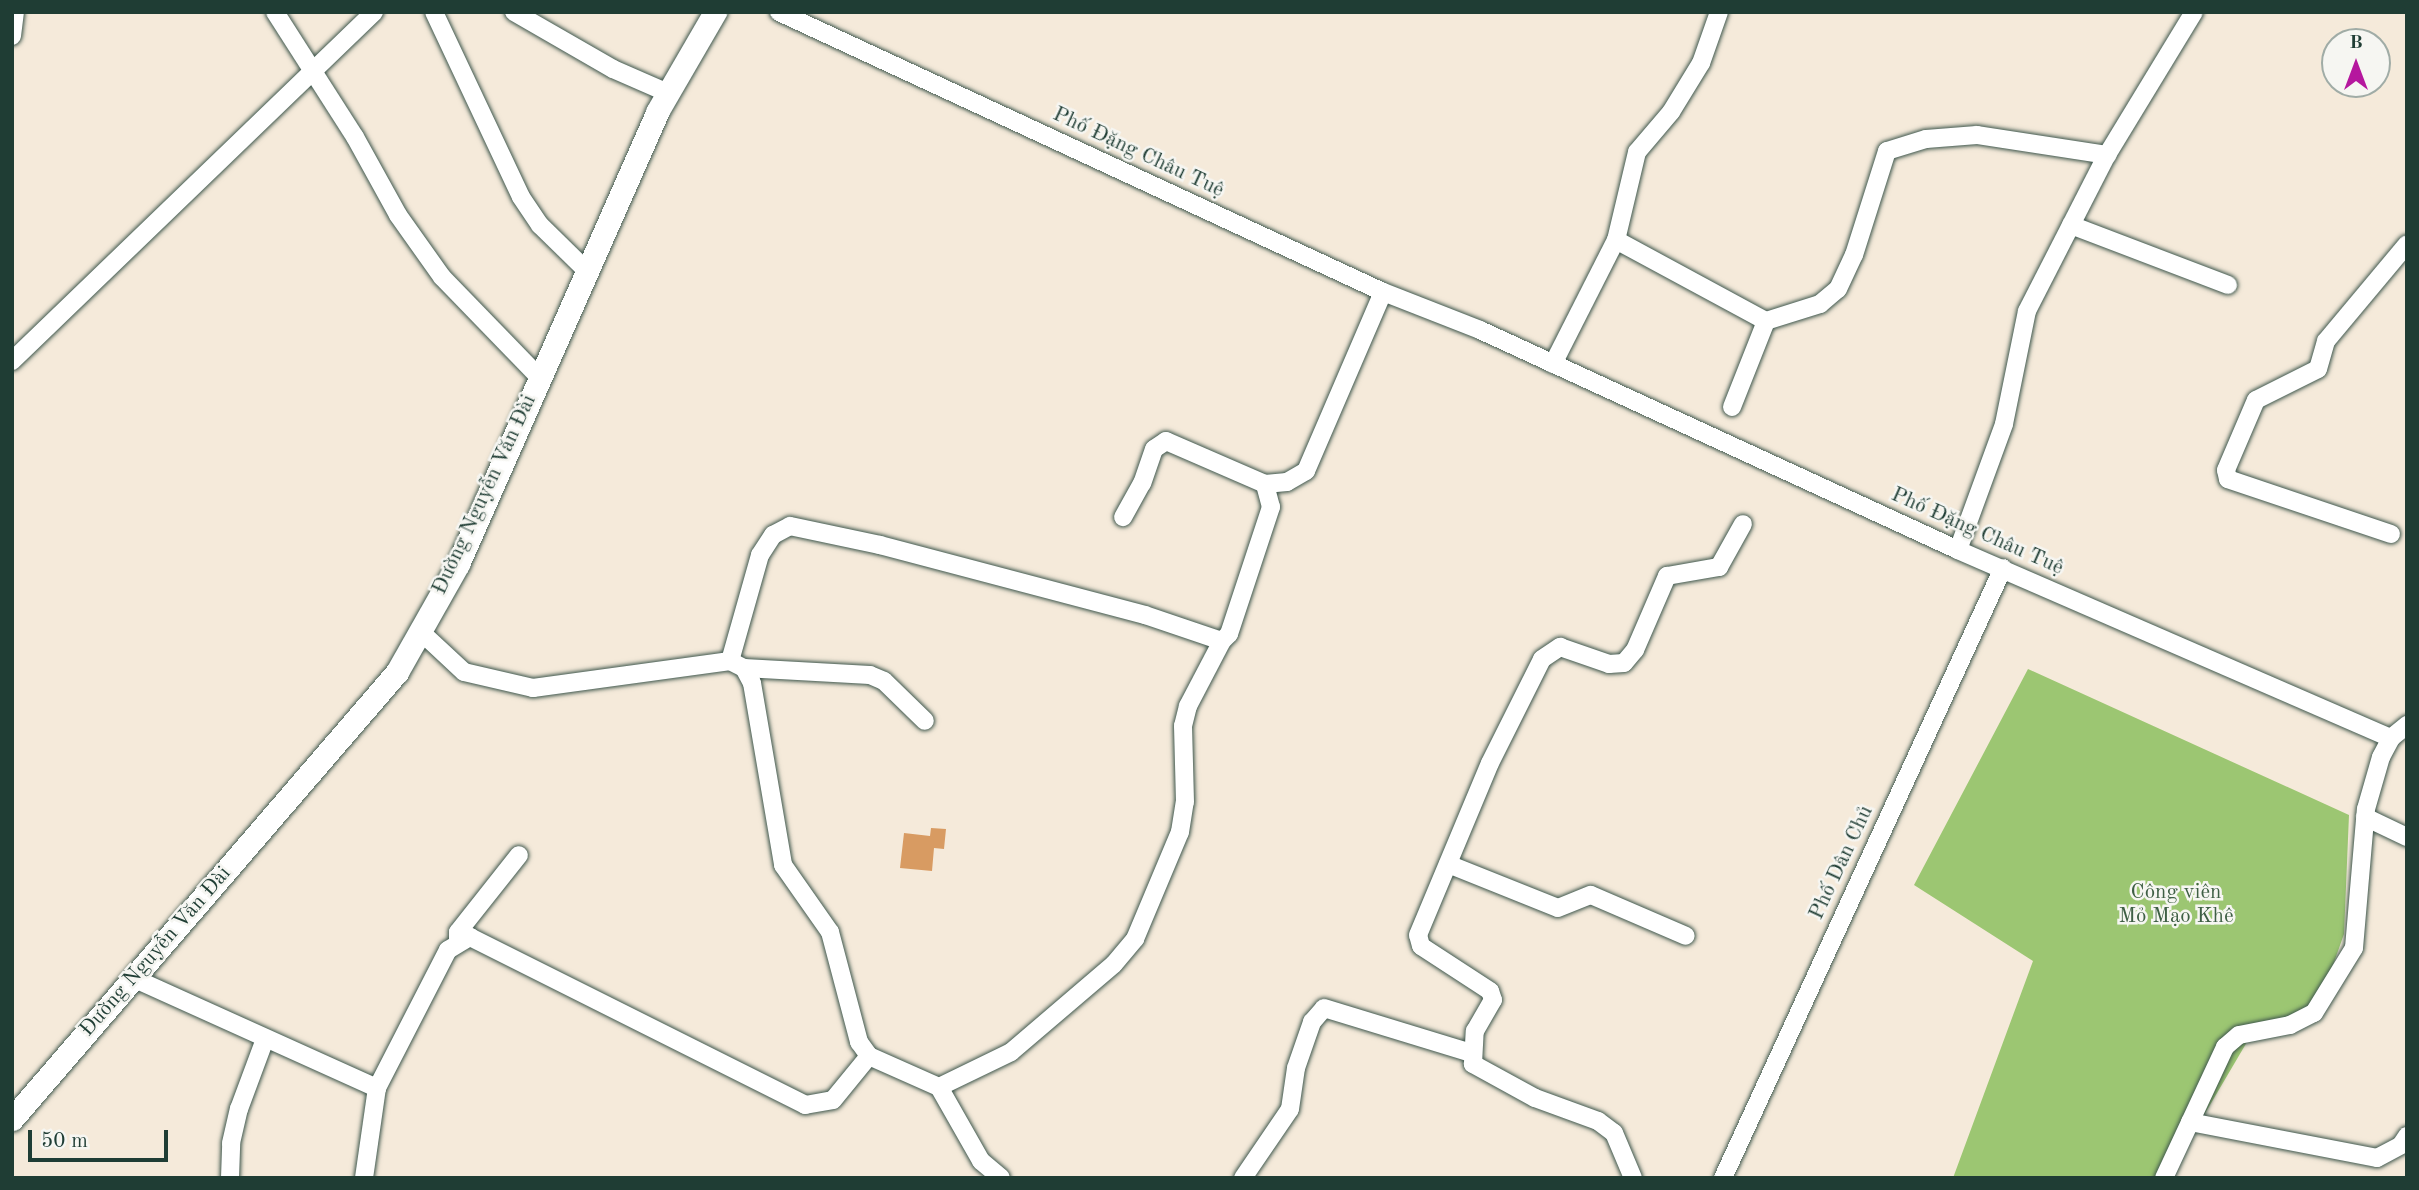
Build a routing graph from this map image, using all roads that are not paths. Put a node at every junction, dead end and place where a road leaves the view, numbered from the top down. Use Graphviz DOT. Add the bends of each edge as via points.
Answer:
graph roads {
  1 [pos="15,12"];
  2 [pos="275,12"];
  3 [pos="374,12"];
  4 [pos="434,12"];
  5 [pos="514,12"];
  6 [pos="715,12"];
  7 [pos="779,12"];
  8 [pos="1719,12"];
  9 [pos="2194,12"];
  10 [pos="12,36"];
  11 [pos="312,75"];
  12 [pos="668,93"];
  13 [pos="2107,155"];
  14 [pos="2071,225"];
  15 [pos="1616,240"];
  16 [pos="2407,244"];
  17 [pos="586,270"];
  18 [pos="2228,285"];
  19 [pos="1383,292"];
  20 [pos="1766,321"];
  21 [pos="12,361"];
  22 [pos="1550,362"];
  23 [pos="539,377"];
  24 [pos="1732,407"];
  25 [pos="1265,484"];
  26 [pos="1123,517"];
  27 [pos="1742,524"];
  28 [pos="2391,534"];
  29 [pos="1958,550"];
  30 [pos="2003,568"];
  31 [pos="420,631"];
  32 [pos="1222,641"];
  33 [pos="737,664"];
  34 [pos="925,721"];
  35 [pos="2407,725"];
  36 [pos="2392,738"];
  37 [pos="2365,817"];
  38 [pos="2407,837"];
  39 [pos="519,855"];
  40 [pos="1448,864"];
  41 [pos="1686,936"];
  42 [pos="458,941"];
  43 [pos="133,978"];
  44 [pos="265,1039"];
  45 [pos="1471,1053"];
  46 [pos="869,1056"];
  47 [pos="939,1087"];
  48 [pos="377,1088"];
  49 [pos="12,1119"];
  50 [pos="2190,1122"];
  51 [pos="2407,1136"];
  52 [pos="230,1178"];
  53 [pos="364,1178"];
  54 [pos="1001,1178"];
  55 [pos="1243,1178"];
  56 [pos="1633,1178"];
  57 [pos="1723,1178"];
  58 [pos="2164,1178"];
  1 -- 10 [label="street"];
  2 -- 11 [label="street"];
  3 -- 11 [label="street"];
  4 -- 17 [label="street" via="522,197 540,225"];
  5 -- 12 [label="street" via="613,69"];
  6 -- 12 [label="street, Đường Nguyễn Văn Đài"];
  7 -- 19 [label="street, Phố Đặng Châu Tuệ"];
  8 -- 15 [label="street" via="1701,63 1671,112 1637,152"];
  9 -- 13 [label="street"];
  11 -- 21 [label="street"];
  11 -- 23 [label="street" via="442,277"];
  12 -- 17 [label="street, Đường Nguyễn Văn Đài"];
  13 -- 14 [label="street"];
  13 -- 20 [label="street" via="1977,135 1899,144 1887,151 1854,255 1838,289 1820,304"];
  14 -- 18 [label="street"];
  14 -- 29 [label="street" via="2027,311 2004,424"];
  15 -- 20 [label="street"];
  15 -- 22 [label="street"];
  16 -- 28 [label="street" via="2326,341 2318,369 2256,400 2225,470 2228,479"];
  17 -- 23 [label="street, Đường Nguyễn Văn Đài"];
  19 -- 22 [label="street, Phố Đặng Châu Tuệ"];
  19 -- 25 [label="street" via="1306,471 1287,482"];
  20 -- 24 [label="street"];
  22 -- 29 [label="street, Phố Đặng Châu Tuệ"];
  23 -- 31 [label="street, Đường Nguyễn Văn Đài" via="458,564"];
  25 -- 26 [label="street" via="1166,442 1154,449"];
  25 -- 32 [label="street" via="1271,507 1229,634"];
  27 -- 40 [label="street" via="1719,567 1667,576 1635,650 1624,663 1609,664 1560,647 1542,659 1490,763"];
  29 -- 30 [label="street, Phố Đặng Châu Tuệ"];
  30 -- 36 [label="street, Phố Đặng Châu Tuệ"];
  30 -- 57 [label="street, Phố Dân Chủ"];
  31 -- 33 [label="street" via="464,671 533,688"];
  31 -- 43 [label="street, Đường Nguyễn Văn Đài" via="397,672"];
  32 -- 33 [label="street" via="1145,615 790,526 773,535 760,555"];
  32 -- 47 [label="street" via="1188,706 1183,726 1185,802 1180,832 1135,939 1114,964 1012,1052"];
  33 -- 34 [label="street" via="870,675 884,681"];
  33 -- 46 [label="street" via="752,683 783,866 830,932 859,1042"];
  35 -- 36 [label="street"];
  36 -- 37 [label="street" via="2381,757"];
  37 -- 38 [label="street"];
  37 -- 50 [label="street" via="2359,922 2347,959 2314,1013 2290,1025 2239,1035 2225,1047"];
  39 -- 42 [label="street" via="458,932"];
  40 -- 41 [label="street" via="1558,908 1591,895"];
  40 -- 45 [label="street" via="1418,935 1421,946 1490,991 1493,1000 1475,1031"];
  42 -- 46 [label="street" via="470,937 805,1105 833,1100"];
  42 -- 48 [label="street" via="448,950"];
  43 -- 44 [label="street"];
  43 -- 49 [label="street, Đường Nguyễn Văn Đài"];
  44 -- 48 [label="street"];
  44 -- 52 [label="street" via="239,1109 231,1143"];
  45 -- 55 [label="street" via="1324,1008 1312,1022 1290,1109"];
  45 -- 56 [label="street" via="1473,1064 1497,1079 1598,1121 1614,1133"];
  46 -- 47 [label="street"];
  47 -- 54 [label="street" via="981,1161"];
  48 -- 53 [label="street"];
  50 -- 51 [label="street" via="2376,1158 2401,1145"];
  50 -- 58 [label="street"];
}
